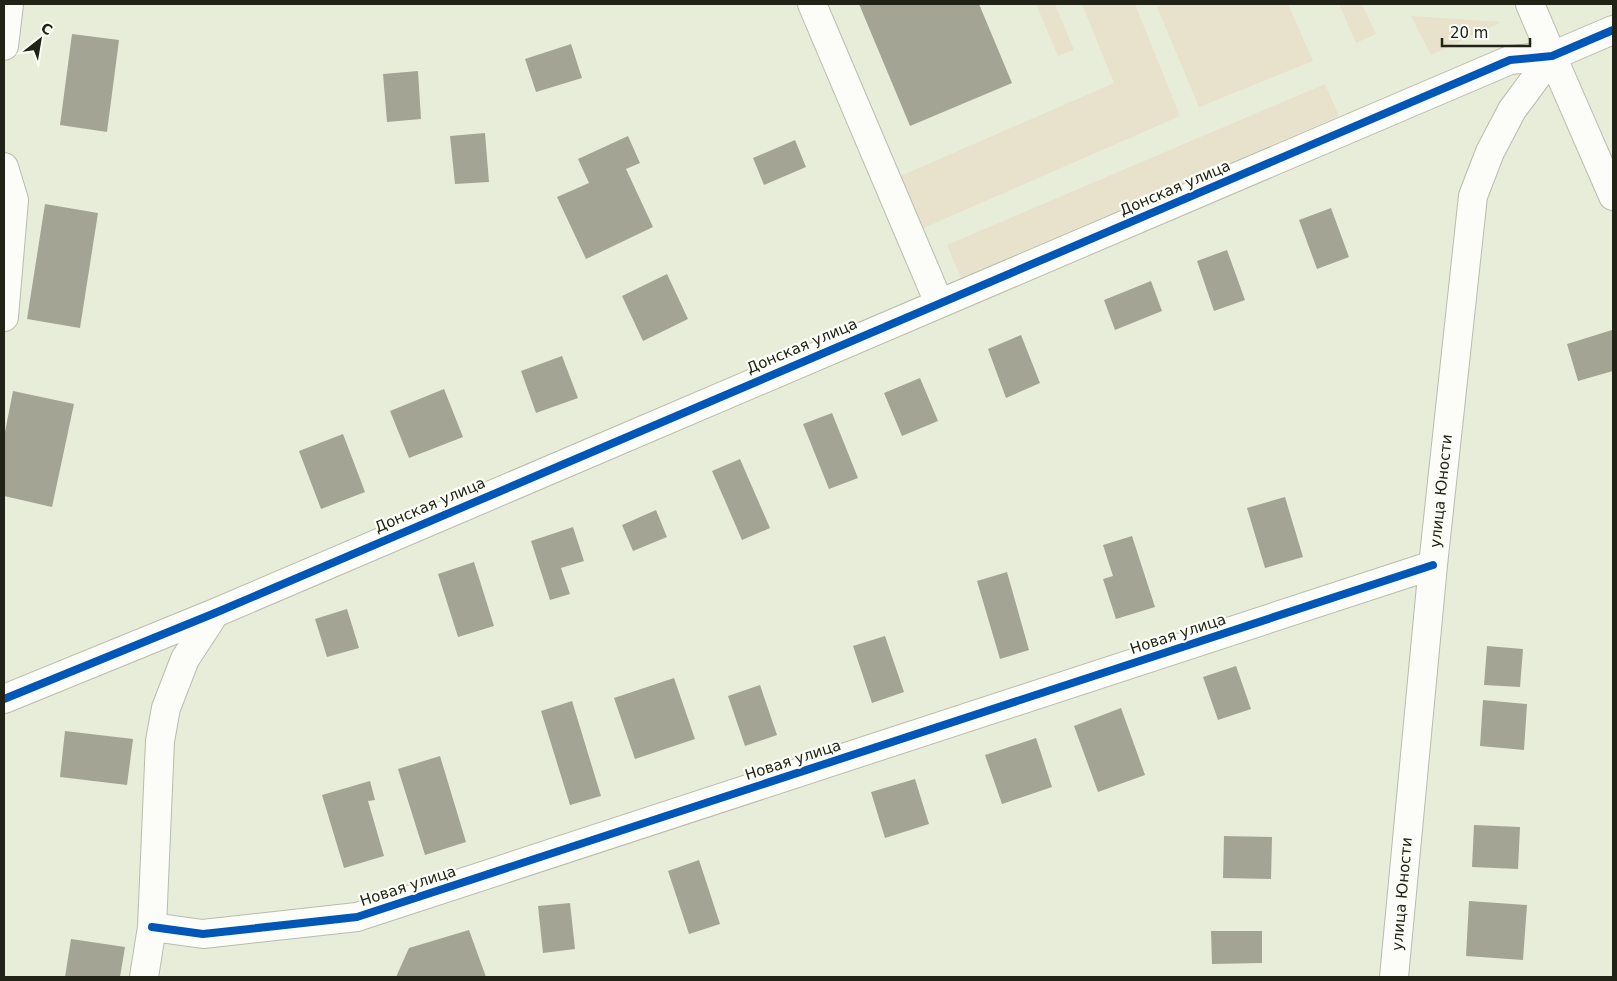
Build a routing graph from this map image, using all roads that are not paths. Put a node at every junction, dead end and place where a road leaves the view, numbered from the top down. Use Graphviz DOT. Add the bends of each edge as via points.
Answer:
graph roads {
  1 [pos="9,4"];
  2 [pos="812,4"];
  3 [pos="1530,4"];
  4 [pos="1613,30"];
  5 [pos="4,46"];
  6 [pos="1552,56"];
  7 [pos="4,166"];
  8 [pos="1613,196"];
  9 [pos="939,303"];
  10 [pos="4,317"];
  11 [pos="1433,565"];
  12 [pos="215,613"];
  13 [pos="4,698"];
  14 [pos="152,927"];
  15 [pos="144,977"];
  16 [pos="1394,977"];
  1 -- 5 [label="street"];
  2 -- 9 [label="street"];
  3 -- 6 [label="street"];
  4 -- 6 [label="street, Донская улица"];
  6 -- 8 [label="street"];
  6 -- 9 [label="street, Донская улица" via="1510,60"];
  6 -- 11 [label="street, улица Юности" via="1512,110 1490,152 1473,196"];
  7 -- 10 [label="street" via="14,200"];
  9 -- 12 [label="street, Донская улица"];
  11 -- 14 [label="street, Новая улица" via="357,917 203,934"];
  11 -- 16 [label="street, улица Юности"];
  12 -- 13 [label="street, Донская улица"];
  12 -- 14 [label="street" via="185,659 166,708 160,741"];
  14 -- 15 [label="street"];
}
